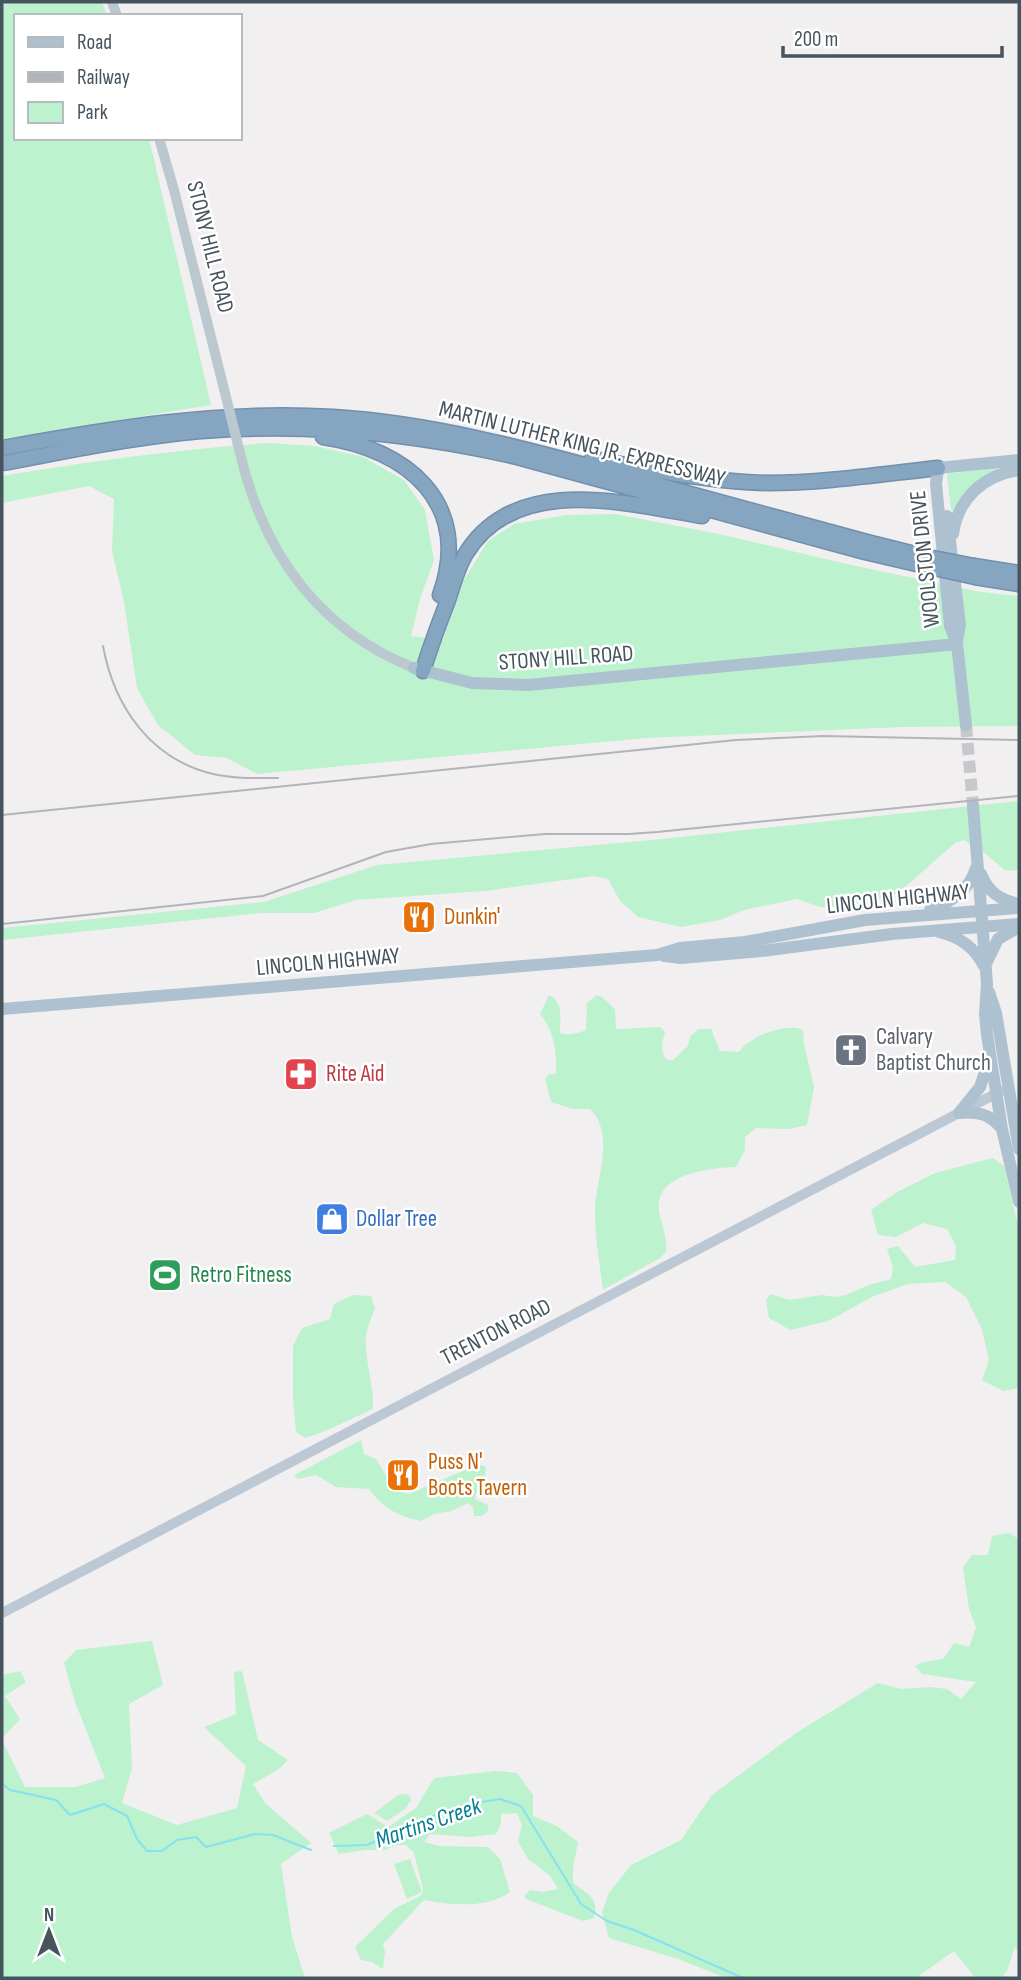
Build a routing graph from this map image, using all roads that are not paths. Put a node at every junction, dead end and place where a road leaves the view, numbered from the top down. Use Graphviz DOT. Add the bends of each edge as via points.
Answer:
graph roads {
  1 [pos="160,140"];
  2 [pos="252,428"];
  3 [pos="493,441"];
  4 [pos="2,448"];
  5 [pos="1019,460"];
  6 [pos="2,463"];
  7 [pos="938,468"];
  8 [pos="1019,470"];
  9 [pos="793,533"];
  10 [pos="952,545"];
  11 [pos="924,561"];
  12 [pos="975,571"];
  13 [pos="1019,573"];
  14 [pos="1019,584"];
  15 [pos="957,644"];
  16 [pos="419,669"];
  17 [pos="966,725"];
  18 [pos="973,806"];
  19 [pos="977,864"];
  20 [pos="1019,906"];
  21 [pos="982,911"];
  22 [pos="919,915"];
  23 [pos="981,926"];
  24 [pos="1019,926"];
  25 [pos="929,931"];
  26 [pos="657,955"];
  27 [pos="985,970"];
  28 [pos="987,984"];
  29 [pos="2,1009"];
  30 [pos="989,1052"];
  31 [pos="1003,1059"];
  32 [pos="1019,1073"];
  33 [pos="1008,1087"];
  34 [pos="995,1094"];
  35 [pos="959,1113"];
  36 [pos="1002,1129"];
  37 [pos="1019,1149"];
  38 [pos="1019,1202"];
  39 [pos="2,1613"];
  1 -- 16 [label="street, STONY HILL ROAD, bridge" via="242,461 267,533 282,561 324,611 386,656"];
  2 -- 6 [label="highway, MARTIN LUTHER KING JR. EXPRESSWAY" via="146,438"];
  2 -- 9 [label="highway, MARTIN LUTHER KING JR. EXPRESSWAY" via="372,432 464,446"];
  2 -- 16 [label="highway" via="363,446 404,466 427,488 444,520 449,560"];
  3 -- 4 [label="highway, MARTIN LUTHER KING JR. EXPRESSWAY" via="387,422 251,415 158,422"];
  3 -- 7 [label="highway" via="733,481 799,482"];
  3 -- 11 [label="highway, MARTIN LUTHER KING JR. EXPRESSWAY"];
  5 -- 7 [label="main road, WOOLSTON DRIVE"];
  7 -- 10 [label="main road, WOOLSTON DRIVE"];
  7 -- 15 [label="main road, WOOLSTON DRIVE" via="950,625"];
  8 -- 10 [label="main road, WOOLSTON DRIVE" via="997,474 974,490 956,517"];
  9 -- 11 [label="highway, MARTIN LUTHER KING JR. EXPRESSWAY"];
  9 -- 16 [label="highway" via="607,501 554,501 522,509 485,530 466,554"];
  10 -- 15 [label="main road, WOOLSTON DRIVE" via="960,625"];
  11 -- 12 [label="highway, MARTIN LUTHER KING JR. EXPRESSWAY, bridge"];
  12 -- 13 [label="highway, MARTIN LUTHER KING JR. EXPRESSWAY"];
  12 -- 14 [label="highway, MARTIN LUTHER KING JR. EXPRESSWAY"];
  15 -- 16 [label="main road, STONY HILL ROAD" via="528,685 472,683"];
  15 -- 17 [label="main road, WOOLSTON DRIVE"];
  18 -- 19 [label="main road"];
  19 -- 20 [label="main road" via="991,891"];
  19 -- 21 [label="main road"];
  19 -- 22 [label="main road" via="958,895"];
  20 -- 21 [label="main road, LINCOLN HIGHWAY"];
  21 -- 22 [label="main road, LINCOLN HIGHWAY"];
  21 -- 23 [label="main road"];
  22 -- 26 [label="main road, LINCOLN HIGHWAY"];
  23 -- 24 [label="main road, LINCOLN HIGHWAY"];
  23 -- 25 [label="main road, LINCOLN HIGHWAY"];
  23 -- 27 [label="main road"];
  24 -- 27 [label="main road" via="999,939"];
  25 -- 26 [label="main road, LINCOLN HIGHWAY" via="762,951 681,958"];
  25 -- 27 [label="main road" via="960,939"];
  26 -- 29 [label="main road, LINCOLN HIGHWAY"];
  27 -- 28 [label="main road"];
  28 -- 30 [label="main road"];
  28 -- 31 [label="main road"];
  30 -- 34 [label="main road"];
  30 -- 35 [label="main road" via="980,1087"];
  31 -- 32 [label="main road"];
  31 -- 33 [label="main road"];
  33 -- 34 [label="main road, TRENTON ROAD"];
  33 -- 37 [label="main road"];
  34 -- 35 [label="main road, TRENTON ROAD"];
  34 -- 36 [label="main road"];
  35 -- 36 [label="main road" via="984,1114"];
  35 -- 39 [label="main road, TRENTON ROAD"];
  36 -- 38 [label="main road"];
}
